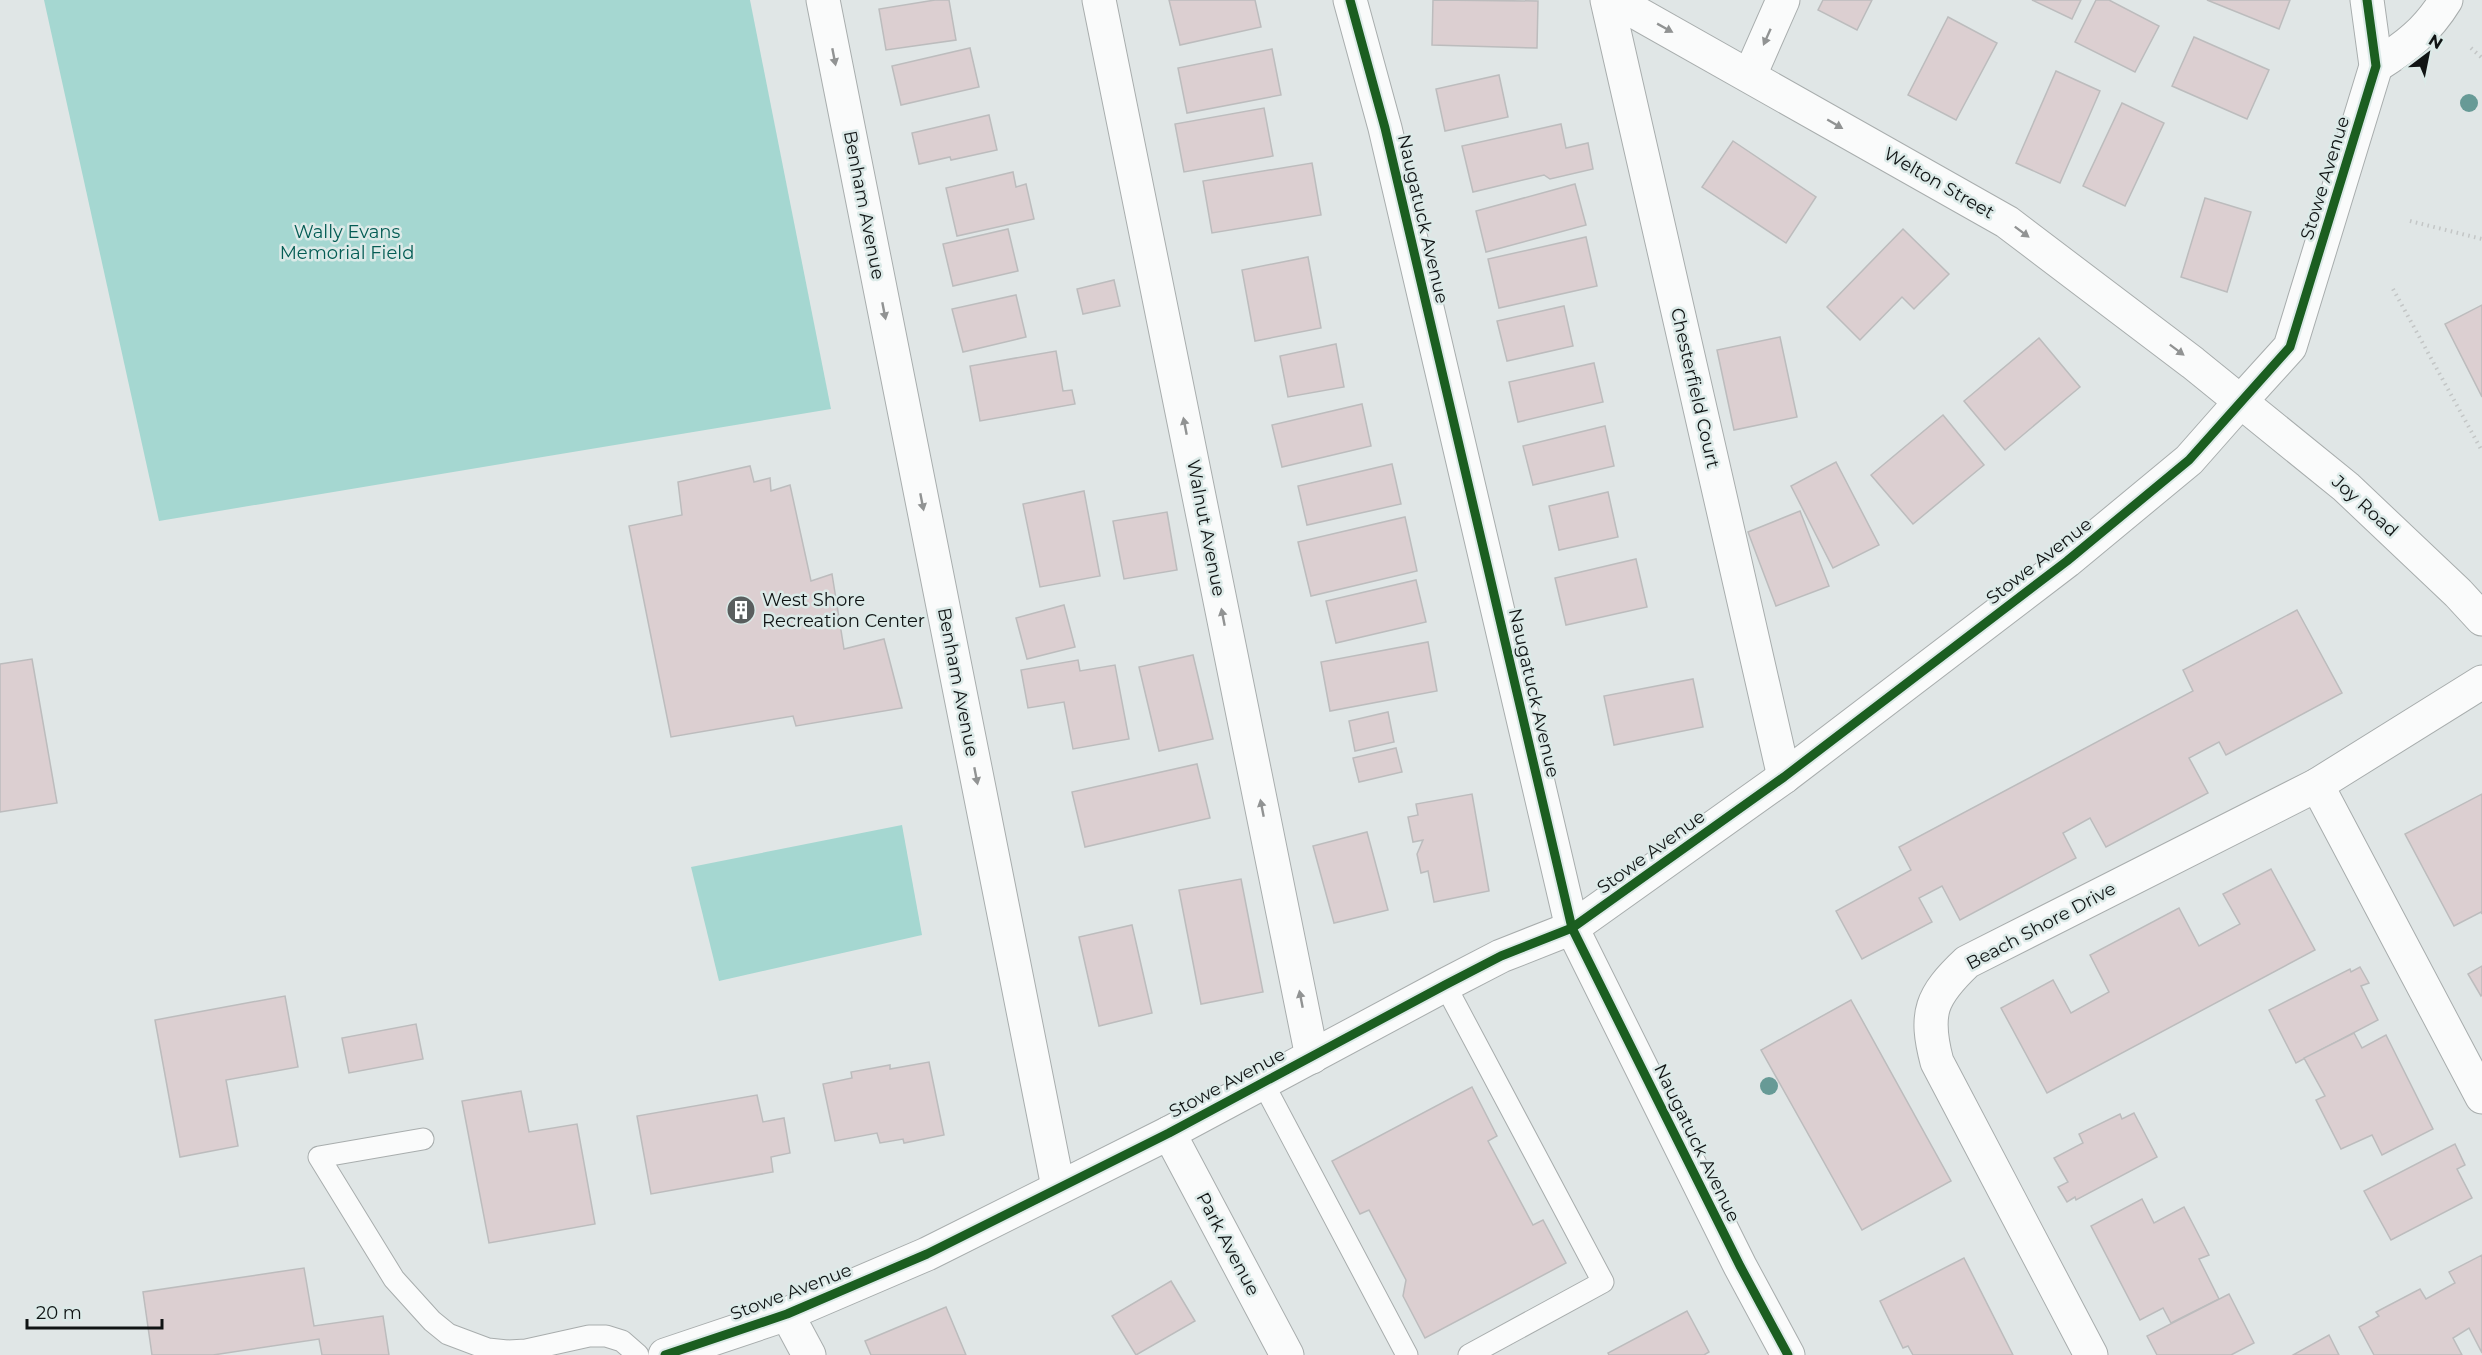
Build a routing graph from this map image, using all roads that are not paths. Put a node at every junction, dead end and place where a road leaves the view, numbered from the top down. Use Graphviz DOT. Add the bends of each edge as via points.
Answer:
graph roads {
  1 [pos="823,0"];
  2 [pos="1099,0"];
  3 [pos="1350,0"];
  4 [pos="1607,0"];
  5 [pos="1614,0"];
  6 [pos="1783,0"];
  7 [pos="2367,0"];
  8 [pos="2446,0"];
  9 [pos="2376,66"];
  10 [pos="1750,75"];
  11 [pos="2241,401"];
  12 [pos="2482,619"];
  13 [pos="2482,682"];
  14 [pos="1784,777"];
  15 [pos="2317,786"];
  16 [pos="1572,928"];
  17 [pos="1444,984"];
  18 [pos="1312,1056"];
  19 [pos="1263,1083"];
  20 [pos="2482,1096"];
  21 [pos="1169,1134"];
  22 [pos="423,1139"];
  23 [pos="1058,1187"];
  24 [pos="787,1314"];
  25 [pos="638,1355"];
  26 [pos="665,1355"];
  27 [pos="809,1355"];
  28 [pos="1287,1355"];
  29 [pos="1407,1355"];
  30 [pos="1468,1355"];
  31 [pos="1788,1355"];
  32 [pos="2091,1355"];
  1 -- 23 [label="street, Benham Avenue, one-way"];
  18 -- 2 [label="street, Walnut Avenue, one-way"];
  3 -- 16 [label="street, Naugatuck Avenue" via="1385,128"];
  4 -- 14 [label="street, Chesterfield Court"];
  5 -- 10 [label="street, Welton Street, one-way"];
  6 -- 10 [label="street, one-way"];
  7 -- 9 [label="street"];
  8 -- 9 [label="street" via="2418,37"];
  9 -- 11 [label="street, Stowe Avenue" via="2290,347"];
  10 -- 11 [label="street, Welton Street, one-way" via="2007,222"];
  11 -- 12 [label="street, Joy Road" via="2346,487"];
  11 -- 14 [label="street, Stowe Avenue" via="2189,460 2067,561"];
  13 -- 15 [label="street, Beach Shore Drive"];
  14 -- 16 [label="street, Stowe Avenue"];
  15 -- 20 [label="street"];
  15 -- 32 [label="street, Beach Shore Drive" via="1967,962 1945,982 1931,1011 1930,1037 1937,1062"];
  16 -- 17 [label="street, Stowe Avenue"];
  16 -- 31 [label="street, Naugatuck Avenue"];
  17 -- 18 [label="street, Stowe Avenue"];
  17 -- 30 [label="lane" via="1603,1282"];
  18 -- 19 [label="street, Stowe Avenue"];
  19 -- 21 [label="street, Stowe Avenue"];
  19 -- 29 [label="lane"];
  21 -- 23 [label="street, Stowe Avenue"];
  21 -- 28 [label="street, Park Avenue"];
  22 -- 25 [label="lane" via="320,1157 394,1279 432,1321 448,1334 488,1349 526,1350 606,1336 622,1341"];
  23 -- 24 [label="street, Stowe Avenue" via="927,1254"];
  24 -- 26 [label="street, Stowe Avenue"];
  24 -- 27 [label="street"];
}
